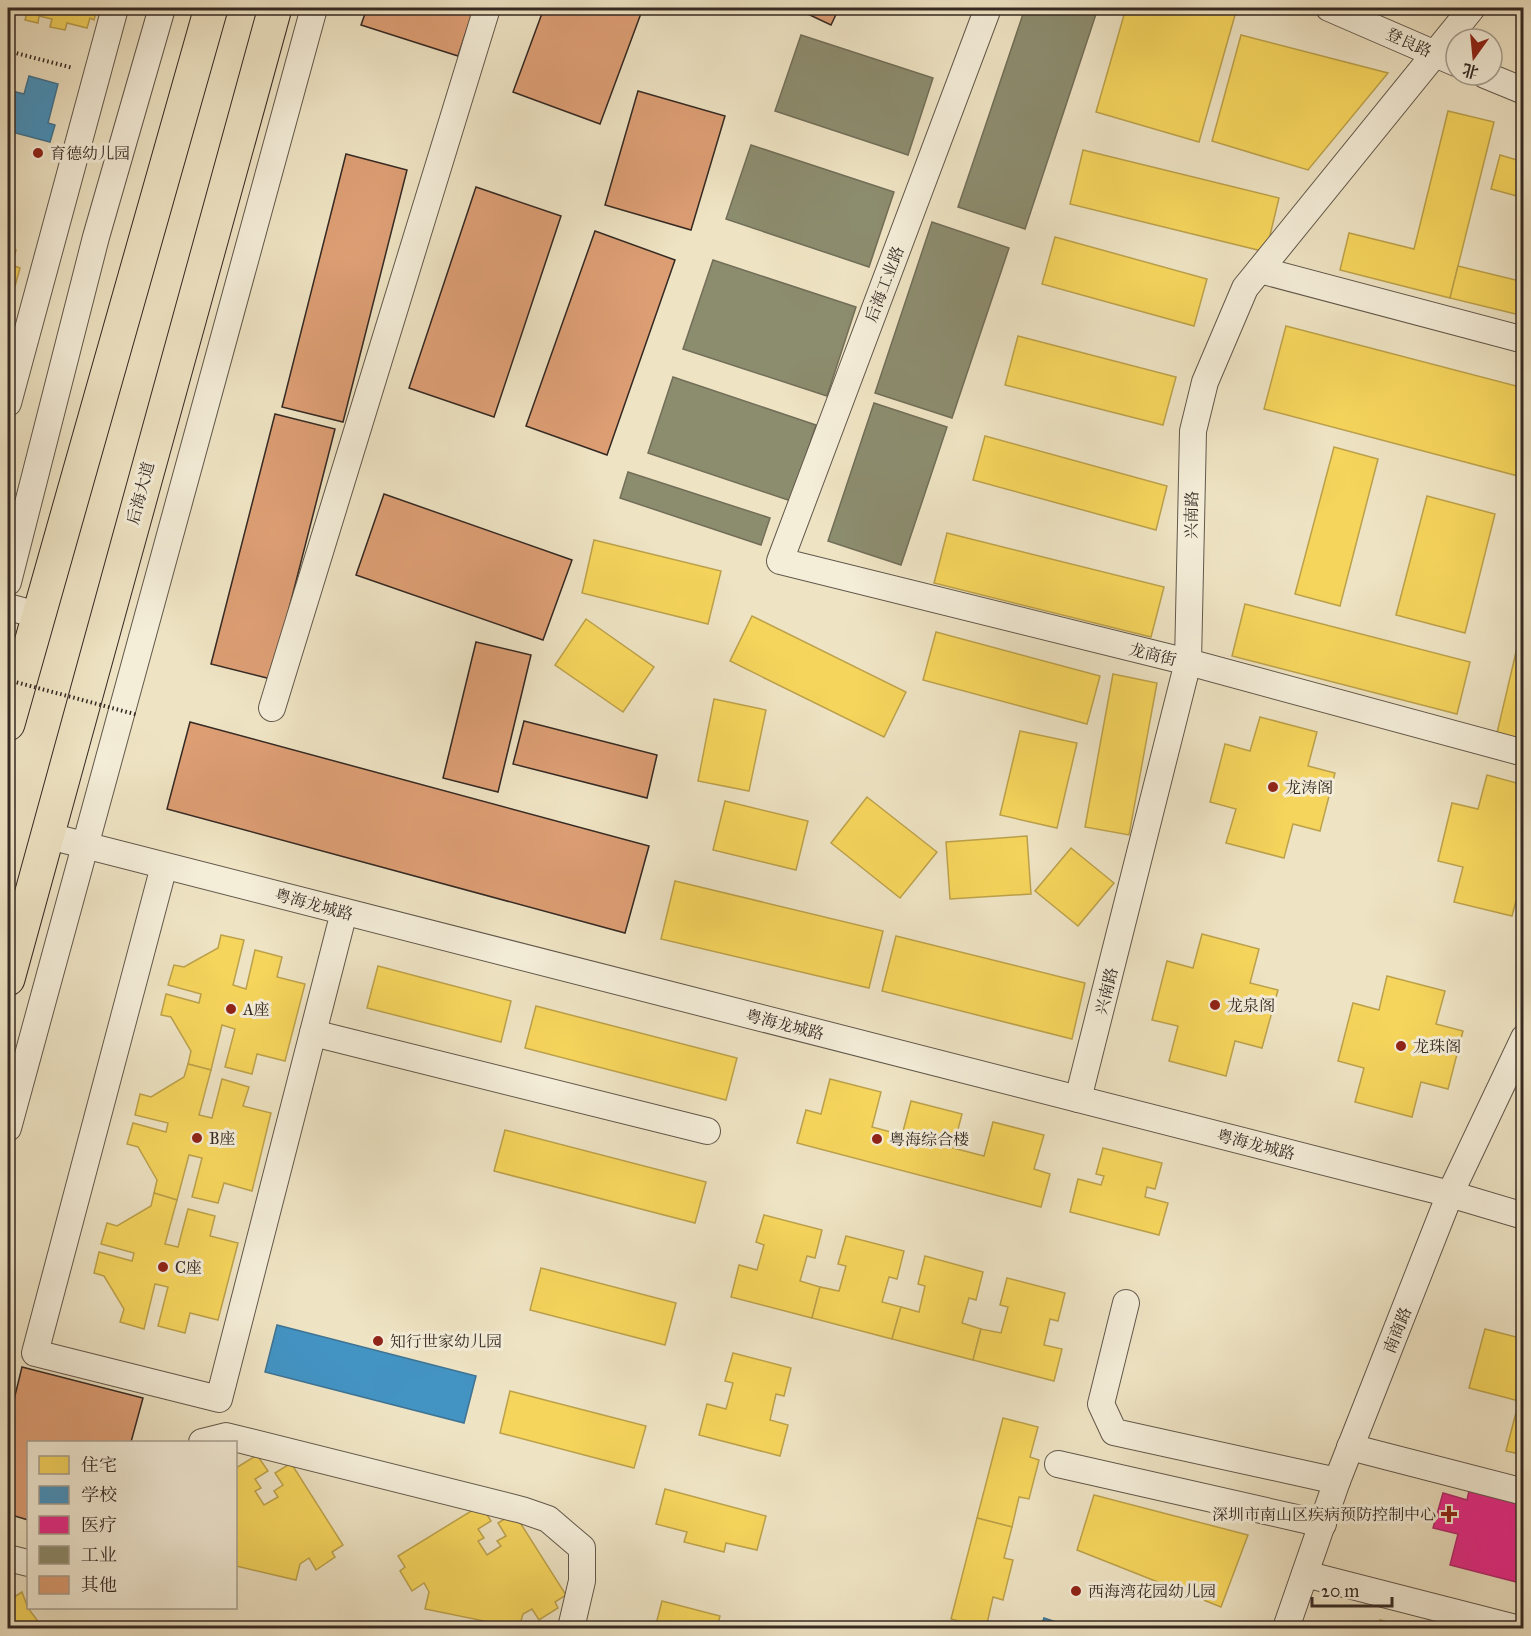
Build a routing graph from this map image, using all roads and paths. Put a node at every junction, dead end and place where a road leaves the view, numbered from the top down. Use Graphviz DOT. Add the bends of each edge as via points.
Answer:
graph roads {
  1 [pos="115,8"];
  2 [pos="162,8"];
  3 [pos="211,8"];
  4 [pos="275,8"];
  5 [pos="314,8"];
  6 [pos="487,8"];
  7 [pos="988,8"];
  8 [pos="1329,8"];
  9 [pos="1472,8"];
  10 [pos="1462,27"];
  11 [pos="8,51"];
  12 [pos="1444,58"];
  13 [pos="1444,59"];
  14 [pos="97,74"];
  15 [pos="1504,83"];
  16 [pos="1524,91"];
  17 [pos="1260,270"];
  18 [pos="1524,340"];
  19 [pos="8,403"];
  20 [pos="780,561"];
  21 [pos="8,582"];
  22 [pos="23,611"];
  23 [pos="1188,662"];
  24 [pos="8,680"];
  25 [pos="272,708"];
  26 [pos="138,716"];
  27 [pos="8,724"];
  28 [pos="1524,753"];
  29 [pos="45,835"];
  30 [pos="84,845"];
  31 [pos="164,866"];
  32 [pos="344,912"];
  33 [pos="8,979"];
  34 [pos="313,1033"];
  35 [pos="1524,1038"];
  36 [pos="1078,1099"];
  37 [pos="8,1128"];
  38 [pos="707,1131"];
  39 [pos="1450,1194"];
  40 [pos="1524,1216"];
  41 [pos="1125,1303"];
  42 [pos="209,1441"];
  43 [pos="1350,1447"];
  44 [pos="1058,1464"];
  45 [pos="1337,1481"];
  46 [pos="1524,1492"];
  47 [pos="1323,1524"];
  48 [pos="8,1558"];
  49 [pos="27,1563"];
  50 [pos="1305,1574"];
  51 [pos="571,1629"];
  52 [pos="1286,1629"];
  53 [pos="1516,1629"];
  1 -- 14 [label="street"];
  2 -- 21 [label="street" via="96,237"];
  3 -- 22 [label="main road"];
  4 -- 29 [label="main road, 后海大道"];
  5 -- 30 [label="street"];
  6 -- 25 [label="street"];
  7 -- 20 [label="street, 后海工业路"];
  8 -- 12 [label="street, 登良路"];
  9 -- 10 [label="street, 兴南路"];
  11 -- 14 [label="path"];
  13 -- 17 [label="street, 兴南路"];
  14 -- 19 [label="street"];
  15 -- 16 [label="street"];
  17 -- 18 [label="street"];
  17 -- 23 [label="street, 兴南路" via="1245,288 1224,332 1204,382 1193,431"];
  20 -- 23 [label="street, 龙商街"];
  22 -- 27 [label="main road"];
  23 -- 28 [label="street, 龙商街"];
  23 -- 36 [label="street, 兴南路"];
  24 -- 26 [label="path, bridge"];
  29 -- 30 [label="street, 粤海龙城路"];
  29 -- 33 [label="main road, 后海大道"];
  30 -- 31 [label="street, 粤海龙城路"];
  30 -- 37 [label="street"];
  31 -- 32 [label="street, 粤海龙城路"];
  31 -- 34 [label="street" via="35,1353 219,1399"];
  32 -- 34 [label="street"];
  32 -- 36 [label="street, 粤海龙城路"];
  34 -- 38 [label="street"];
  35 -- 39 [label="street, 南商路"];
  36 -- 39 [label="street, 粤海龙城路"];
  39 -- 40 [label="street, 粤海龙城路"];
  39 -- 43 [label="street, 南商路"];
  41 -- 45 [label="street" via="1101,1404 1114,1431"];
  42 -- 51 [label="street" via="226,1436 548,1519 582,1548 582,1581"];
  43 -- 45 [label="street, 南商路"];
  43 -- 46 [label="street"];
  44 -- 47 [label="street"];
  45 -- 47 [label="street, 南商路"];
  47 -- 50 [label="street, 南商路"];
  48 -- 49 [label="street"];
  50 -- 52 [label="street, 南商路"];
  50 -- 53 [label="street"];
}
